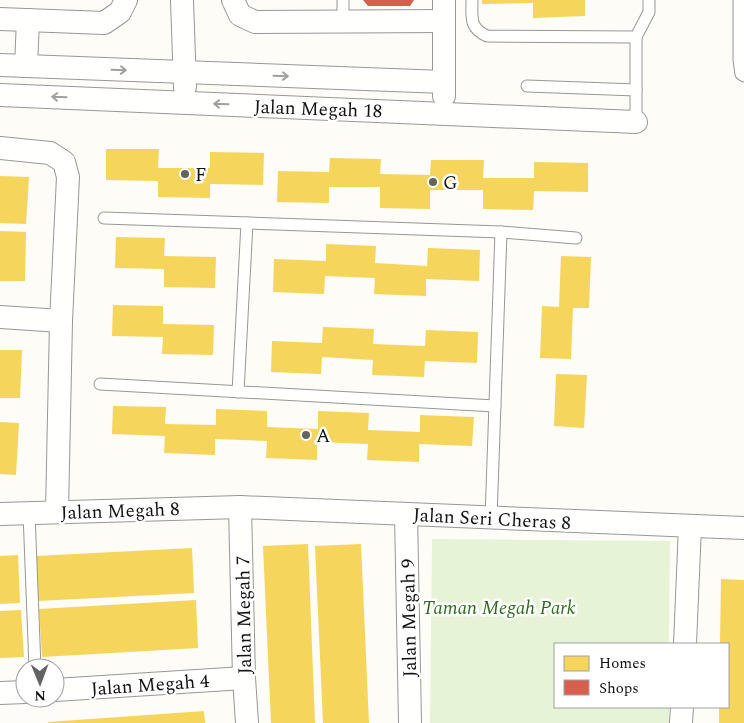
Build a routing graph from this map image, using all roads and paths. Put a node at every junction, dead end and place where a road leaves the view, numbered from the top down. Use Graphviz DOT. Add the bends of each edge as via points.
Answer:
graph roads {
  1 [pos="126,0"];
  2 [pos="182,0"];
  3 [pos="233,0"];
  4 [pos="343,0"];
  5 [pos="472,0"];
  6 [pos="650,0"];
  7 [pos="739,0"];
  8 [pos="444,11"];
  9 [pos="0,19"];
  10 [pos="28,20"];
  11 [pos="343,22"];
  12 [pos="636,37"];
  13 [pos="0,65"];
  14 [pos="26,66"];
  15 [pos="185,72"];
  16 [pos="744,76"];
  17 [pos="444,82"];
  18 [pos="527,86"];
  19 [pos="636,90"];
  20 [pos="0,95"];
  21 [pos="186,103"];
  22 [pos="444,114"];
  23 [pos="636,122"];
  24 [pos="0,148"];
  25 [pos="104,218"];
  26 [pos="247,223"];
  27 [pos="501,232"];
  28 [pos="576,238"];
  29 [pos="0,317"];
  30 [pos="62,321"];
  31 [pos="100,384"];
  32 [pos="238,392"];
  33 [pos="495,406"];
  34 [pos="240,507"];
  35 [pos="57,512"];
  36 [pos="29,513"];
  37 [pos="0,514"];
  38 [pos="406,514"];
  39 [pos="491,518"];
  40 [pos="690,526"];
  41 [pos="744,528"];
  42 [pos="685,643"];
  43 [pos="35,658"];
  44 [pos="244,678"];
  45 [pos="65,689"];
  46 [pos="15,692"];
  47 [pos="0,693"];
  48 [pos="682,708"];
  49 [pos="247,723"];
  50 [pos="410,723"];
  51 [pos="681,723"];
  1 -- 10 [label="street" via="120,12 104,23"];
  2 -- 15 [label="street"];
  3 -- 11 [label="street" via="240,15 255,22"];
  4 -- 11 [label="lane"];
  5 -- 12 [label="lane" via="472,21 477,32 486,36"];
  6 -- 12 [label="lane" via="650,12"];
  7 -- 16 [label="lane" via="739,60"];
  8 -- 11 [label="street"];
  8 -- 17 [label="street"];
  9 -- 10 [label="street"];
  10 -- 14 [label="street"];
  12 -- 19 [label="lane"];
  13 -- 14 [label="street, Jalan Megah 18"];
  14 -- 15 [label="street, Jalan Megah 18, one-way"];
  15 -- 17 [label="street, Jalan Megah 18, one-way"];
  15 -- 21 [label="street"];
  17 -- 22 [label="street"];
  18 -- 19 [label="lane"];
  19 -- 23 [label="lane"];
  21 -- 20 [label="street, Jalan Megah 18, one-way"];
  22 -- 21 [label="street, Jalan Megah 18, one-way"];
  22 -- 23 [label="street, Jalan Megah 18"];
  24 -- 30 [label="street" via="50,153 64,162 68,177"];
  25 -- 26 [label="lane"];
  26 -- 27 [label="lane"];
  26 -- 32 [label="lane"];
  27 -- 28 [label="lane"];
  27 -- 33 [label="lane"];
  29 -- 30 [label="street"];
  30 -- 35 [label="street"];
  31 -- 32 [label="lane"];
  32 -- 33 [label="lane"];
  33 -- 39 [label="lane"];
  34 -- 35 [label="street, Jalan Megah 8"];
  34 -- 38 [label="street, Jalan Seri Cheras 8"];
  34 -- 44 [label="street, Jalan Megah 7"];
  35 -- 36 [label="street, Jalan Megah 8"];
  36 -- 37 [label="street, Jalan Megah 8"];
  36 -- 43 [label="lane"];
  38 -- 39 [label="street, Jalan Seri Cheras 8"];
  38 -- 50 [label="street, Jalan Megah 9"];
  39 -- 40 [label="street, Jalan Seri Cheras 8"];
  40 -- 41 [label="street, Jalan Seri Cheras 8"];
  40 -- 42 [label="street"];
  44 -- 45 [label="street, Jalan Megah 4"];
  44 -- 49 [label="street, Jalan Megah 7"];
  46 -- 47 [label="street"];
  48 -- 51 [label="street"];
}
